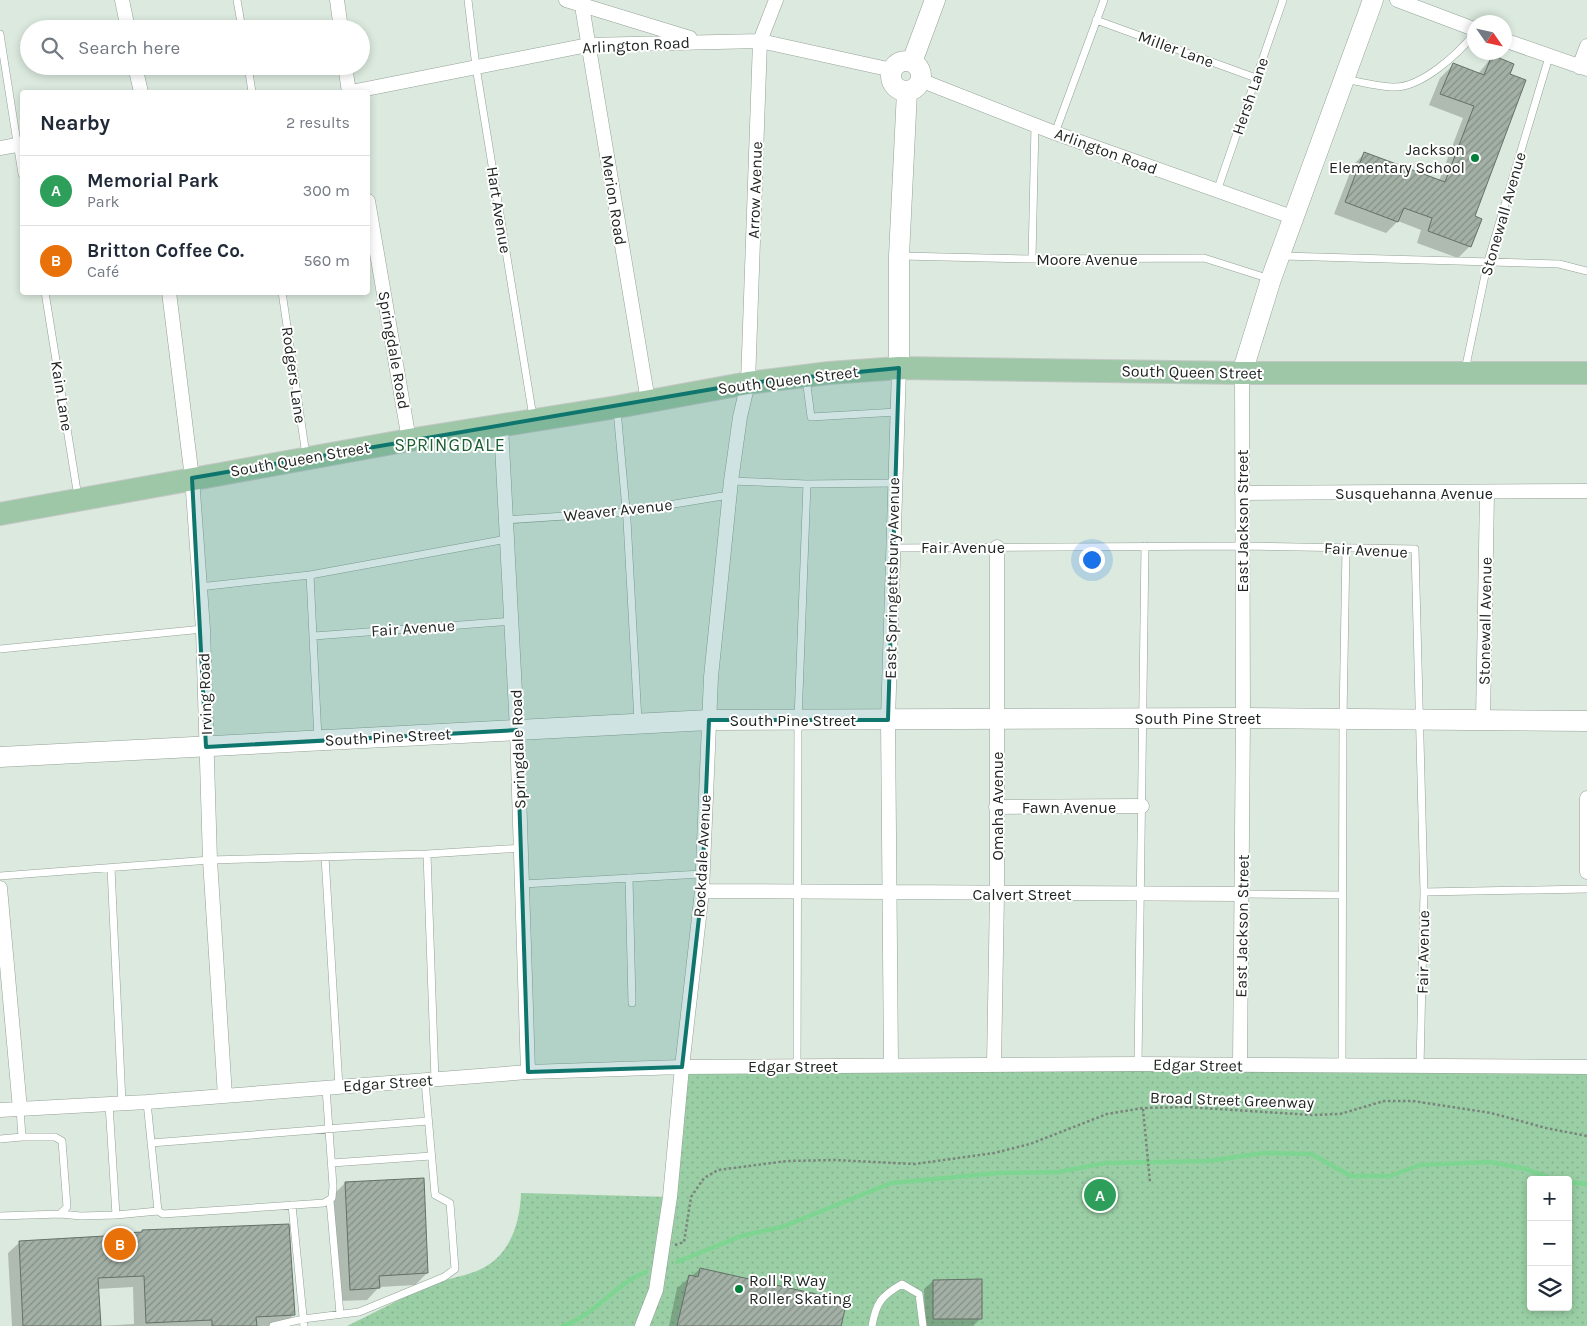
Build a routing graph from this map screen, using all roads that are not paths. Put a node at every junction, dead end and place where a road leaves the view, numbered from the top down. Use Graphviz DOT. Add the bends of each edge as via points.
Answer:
graph roads {
  1 [pos="122,0"];
  2 [pos="237,0"];
  3 [pos="337,0"];
  4 [pos="468,0"];
  5 [pos="566,0"];
  6 [pos="776,0"];
  7 [pos="935,0"];
  8 [pos="1104,0"];
  9 [pos="1282,0"];
  10 [pos="1373,0"];
  11 [pos="1397,0"];
  12 [pos="581,3"];
  13 [pos="126,20"];
  14 [pos="240,20"];
  15 [pos="340,20"];
  16 [pos="1096,20"];
  17 [pos="1467,26"];
  18 [pos="0,34"];
  19 [pos="760,41"];
  20 [pos="1467,41"];
  21 [pos="703,42"];
  22 [pos="1512,43"];
  23 [pos="588,45"];
  24 [pos="1587,46"];
  25 [pos="1549,56"];
  26 [pos="476,68"];
  27 [pos="1583,68"];
  28 [pos="892,70"];
  29 [pos="137,75"];
  30 [pos="249,75"];
  31 [pos="347,75"];
  32 [pos="913,78"];
  33 [pos="1256,78"];
  34 [pos="1345,79"];
  35 [pos="141,90"];
  36 [pos="252,90"];
  37 [pos="350,90"];
  38 [pos="360,90"];
  39 [pos="1035,125"];
  40 [pos="1055,133"];
  41 [pos="20,144"];
  42 [pos="0,148"];
  43 [pos="1217,191"];
  44 [pos="370,213"];
  45 [pos="1295,218"];
  46 [pos="899,256"];
  47 [pos="1280,256"];
  48 [pos="1032,259"];
  49 [pos="1488,261"];
  50 [pos="1587,271"];
  51 [pos="1271,279"];
  52 [pos="45,295"];
  53 [pos="168,295"];
  54 [pos="282,295"];
  55 [pos="899,368"];
  56 [pos="1242,373"];
  57 [pos="1464,373"];
  58 [pos="1587,373"];
  59 [pos="806,375"];
  60 [pos="748,383"];
  61 [pos="648,401"];
  62 [pos="617,407"];
  63 [pos="897,412"];
  64 [pos="534,420"];
  65 [pos="501,426"];
  66 [pos="409,440"];
  67 [pos="306,458"];
  68 [pos="192,478"];
  69 [pos="731,481"];
  70 [pos="894,483"];
  71 [pos="807,484"];
  72 [pos="1587,491"];
  73 [pos="1242,493"];
  74 [pos="1488,493"];
  75 [pos="729,495"];
  76 [pos="79,500"];
  77 [pos="626,512"];
  78 [pos="0,514"];
  79 [pos="506,520"];
  80 [pos="507,539"];
  81 [pos="1145,546"];
  82 [pos="1241,546"];
  83 [pos="997,547"];
  84 [pos="892,548"];
  85 [pos="1346,548"];
  86 [pos="310,575"];
  87 [pos="198,587"];
  88 [pos="512,621"];
  89 [pos="203,629"];
  90 [pos="314,636"];
  91 [pos="0,649"];
  92 [pos="1142,718"];
  93 [pos="1243,718"];
  94 [pos="997,719"];
  95 [pos="1343,719"];
  96 [pos="710,720"];
  97 [pos="798,720"];
  98 [pos="888,720"];
  99 [pos="1419,720"];
  100 [pos="1483,720"];
  101 [pos="1587,721"];
  102 [pos="639,723"];
  103 [pos="517,730"];
  104 [pos="318,741"];
  105 [pos="206,747"];
  106 [pos="0,757"];
  107 [pos="1587,798"];
  108 [pos="1142,806"];
  109 [pos="996,807"];
  110 [pos="1587,819"];
  111 [pos="522,848"];
  112 [pos="427,854"];
  113 [pos="325,857"];
  114 [pos="210,860"];
  115 [pos="111,868"];
  116 [pos="1587,872"];
  117 [pos="702,874"];
  118 [pos="0,876"];
  119 [pos="628,878"];
  120 [pos="523,884"];
  121 [pos="0,888"];
  122 [pos="1587,889"];
  123 [pos="702,892"];
  124 [pos="798,892"];
  125 [pos="1424,892"];
  126 [pos="890,893"];
  127 [pos="997,894"];
  128 [pos="1242,894"];
  129 [pos="1141,895"];
  130 [pos="1342,895"];
  131 [pos="632,1003"];
  132 [pos="1138,1064"];
  133 [pos="891,1065"];
  134 [pos="994,1065"];
  135 [pos="1240,1065"];
  136 [pos="797,1066"];
  137 [pos="682,1067"];
  138 [pos="1342,1067"];
  139 [pos="1420,1068"];
  140 [pos="1587,1068"];
  141 [pos="528,1072"];
  142 [pos="430,1080"];
  143 [pos="333,1088"];
  144 [pos="225,1096"];
  145 [pos="147,1102"];
  146 [pos="116,1104"];
  147 [pos="0,1110"];
  148 [pos="20,1110"];
  149 [pos="428,1121"];
  150 [pos="328,1129"];
  151 [pos="22,1137"];
  152 [pos="0,1138"];
  153 [pos="151,1143"];
  154 [pos="431,1156"];
  155 [pos="332,1163"];
  156 [pos="330,1201"];
  157 [pos="292,1205"];
  158 [pos="158,1211"];
  159 [pos="60,1214"];
  160 [pos="116,1215"];
  161 [pos="0,1216"];
  162 [pos="340,1314"];
  163 [pos="303,1322"];
  164 [pos="273,1326"];
  165 [pos="642,1326"];
  166 [pos="872,1326"];
  167 [pos="923,1326"];
  1 -- 13 [label="street"];
  2 -- 14 [label="lane"];
  3 -- 15 [label="street"];
  4 -- 26 [label="lane, Hart Avenue"];
  5 -- 12 [label="street"];
  6 -- 19 [label="street, Arrow Avenue"];
  7 -- 32 [label="street, East Springettsbury Avenue"];
  8 -- 16 [label="lane"];
  9 -- 33 [label="lane, Hersh Lane"];
  10 -- 34 [label="street, East Jackson Street"];
  11 -- 17 [label="street"];
  12 -- 21 [label="street"];
  12 -- 23 [label="street, Merion Road"];
  16 -- 33 [label="lane, Miller Lane"];
  16 -- 40 [label="lane"];
  18 -- 41 [label="lane"];
  19 -- 21 [label="street, Arlington Road"];
  19 -- 28 [label="street, Arlington Road"];
  19 -- 60 [label="street, Arrow Avenue"];
  20 -- 34 [label="lane" via="1430,75 1412,84 1396,87"];
  21 -- 23 [label="street, Arlington Road"];
  22 -- 25 [label="street"];
  23 -- 26 [label="street, Arlington Road"];
  23 -- 61 [label="street, Merion Road"];
  24 -- 27 [label="street"];
  25 -- 27 [label="street"];
  25 -- 49 [label="lane, Stonewall Avenue"];
  26 -- 38 [label="street, Arlington Road"];
  26 -- 64 [label="lane, Hart Avenue"];
  28 -- 32 [label="street" via="902,61"];
  29 -- 35 [label="street"];
  30 -- 36 [label="lane"];
  31 -- 37 [label="street"];
  32 -- 39 [label="street, Arlington Road"];
  32 -- 46 [label="street, East Springettsbury Avenue"];
  33 -- 43 [label="lane, Hersh Lane"];
  34 -- 45 [label="street, East Jackson Street"];
  39 -- 40 [label="street, Arlington Road"];
  39 -- 48 [label="lane"];
  40 -- 43 [label="street, Arlington Road"];
  41 -- 42 [label="street"];
  43 -- 45 [label="street, Arlington Road"];
  44 -- 66 [label="street, Springdale Road"];
  45 -- 47 [label="street, East Jackson Street"];
  46 -- 48 [label="lane, Moore Avenue"];
  46 -- 55 [label="street, East Springettsbury Avenue"];
  47 -- 49 [label="lane"];
  47 -- 51 [label="street, East Jackson Street"];
  48 -- 51 [label="lane, Moore Avenue" via="1204,258"];
  49 -- 50 [label="lane" via="1559,264"];
  49 -- 57 [label="lane, Stonewall Avenue"];
  51 -- 56 [label="street, East Jackson Street"];
  52 -- 76 [label="lane, Kain Lane"];
  53 -- 68 [label="street, Irving Road"];
  54 -- 67 [label="lane, Rodgers Lane"];
  55 -- 56 [label="main road, South Queen Street"];
  55 -- 59 [label="main road, South Queen Street"];
  55 -- 63 [label="street, East Springettsbury Avenue"];
  56 -- 57 [label="main road, South Queen Street"];
  56 -- 73 [label="street, East Jackson Street"];
  57 -- 58 [label="main road, South Queen Street"];
  59 -- 60 [label="main road, South Queen Street"];
  59 -- 63 [label="lane" via="811,417"];
  60 -- 61 [label="main road, South Queen Street"];
  60 -- 69 [label="street, Rockdale Avenue"];
  61 -- 62 [label="main road, South Queen Street"];
  62 -- 64 [label="main road, South Queen Street"];
  62 -- 77 [label="lane"];
  63 -- 70 [label="street, East Springettsbury Avenue"];
  64 -- 65 [label="main road, South Queen Street"];
  65 -- 66 [label="main road, South Queen Street"];
  65 -- 79 [label="street, Springdale Road"];
  66 -- 67 [label="main road, South Queen Street"];
  67 -- 68 [label="main road, South Queen Street"];
  68 -- 76 [label="main road, South Queen Street"];
  68 -- 87 [label="street, Irving Road"];
  69 -- 71 [label="lane"];
  69 -- 75 [label="street, Rockdale Avenue"];
  70 -- 71 [label="lane"];
  70 -- 84 [label="street, East Springettsbury Avenue"];
  71 -- 97 [label="lane"];
  72 -- 74 [label="street, Susquehanna Avenue"];
  73 -- 74 [label="street, Susquehanna Avenue"];
  73 -- 82 [label="street, East Jackson Street"];
  74 -- 100 [label="street, Stonewall Avenue"];
  75 -- 77 [label="lane, Weaver Avenue"];
  75 -- 96 [label="street, Rockdale Avenue"];
  76 -- 78 [label="main road, South Queen Street"];
  77 -- 79 [label="lane, Weaver Avenue"];
  77 -- 102 [label="lane"];
  79 -- 80 [label="street, Springdale Road"];
  80 -- 86 [label="lane"];
  80 -- 88 [label="street, Springdale Road"];
  81 -- 82 [label="lane, Fair Avenue"];
  81 -- 83 [label="lane, Fair Avenue"];
  81 -- 92 [label="lane"];
  82 -- 85 [label="lane, Fair Avenue"];
  82 -- 93 [label="street, East Jackson Street"];
  83 -- 84 [label="lane, Fair Avenue"];
  83 -- 94 [label="street, Omaha Avenue"];
  84 -- 98 [label="street, East Springettsbury Avenue"];
  85 -- 95 [label="lane"];
  85 -- 99 [label="lane, Fair Avenue" via="1414,550"];
  86 -- 87 [label="lane"];
  86 -- 90 [label="lane"];
  87 -- 89 [label="street, Irving Road"];
  88 -- 90 [label="lane, Fair Avenue"];
  88 -- 103 [label="street, Springdale Road"];
  89 -- 91 [label="lane"];
  89 -- 105 [label="street, Irving Road"];
  90 -- 104 [label="lane"];
  92 -- 93 [label="street, South Pine Street"];
  92 -- 94 [label="street, South Pine Street"];
  92 -- 108 [label="lane"];
  93 -- 95 [label="street, South Pine Street"];
  93 -- 128 [label="street, East Jackson Street"];
  94 -- 98 [label="street, South Pine Street"];
  94 -- 109 [label="street, Omaha Avenue"];
  95 -- 99 [label="street, South Pine Street"];
  95 -- 130 [label="lane"];
  96 -- 97 [label="street, South Pine Street"];
  96 -- 102 [label="street, South Pine Street"];
  96 -- 117 [label="street, Rockdale Avenue"];
  97 -- 98 [label="street, South Pine Street"];
  97 -- 124 [label="lane"];
  98 -- 126 [label="street, East Springettsbury Avenue"];
  99 -- 100 [label="street, South Pine Street"];
  99 -- 125 [label="lane, Fair Avenue"];
  100 -- 101 [label="street, South Pine Street"];
  102 -- 103 [label="street, South Pine Street"];
  103 -- 104 [label="street, South Pine Street"];
  103 -- 111 [label="street, Springdale Road"];
  104 -- 105 [label="street, South Pine Street"];
  105 -- 106 [label="street, South Pine Street"];
  105 -- 114 [label="street, Irving Road"];
  107 -- 110 [label="street"];
  108 -- 109 [label="street, Fawn Avenue"];
  108 -- 129 [label="lane"];
  109 -- 127 [label="street, Omaha Avenue"];
  110 -- 116 [label="street"];
  111 -- 112 [label="lane"];
  111 -- 120 [label="street, Springdale Road"];
  112 -- 113 [label="lane"];
  112 -- 142 [label="lane"];
  113 -- 114 [label="lane"];
  113 -- 143 [label="lane"];
  114 -- 115 [label="lane"];
  114 -- 144 [label="street, Irving Road"];
  115 -- 118 [label="lane"];
  115 -- 146 [label="lane"];
  117 -- 119 [label="lane"];
  117 -- 123 [label="street, Rockdale Avenue"];
  119 -- 120 [label="lane"];
  119 -- 131 [label="lane"];
  120 -- 141 [label="street, Springdale Road"];
  121 -- 148 [label="street"];
  122 -- 125 [label="lane"];
  123 -- 124 [label="street, Calvert Street"];
  123 -- 137 [label="street, Rockdale Avenue"];
  124 -- 126 [label="street, Calvert Street"];
  124 -- 136 [label="lane"];
  125 -- 139 [label="lane, Fair Avenue"];
  126 -- 127 [label="street, Calvert Street"];
  126 -- 133 [label="street, East Springettsbury Avenue"];
  127 -- 129 [label="street, Calvert Street"];
  127 -- 134 [label="street, Omaha Avenue"];
  128 -- 129 [label="street, Calvert Street"];
  128 -- 130 [label="lane, Calvert Street"];
  128 -- 135 [label="street, East Jackson Street"];
  129 -- 132 [label="lane"];
  130 -- 138 [label="lane"];
  132 -- 134 [label="street, Edgar Street"];
  132 -- 135 [label="street, Edgar Street"];
  133 -- 134 [label="street, Edgar Street"];
  133 -- 136 [label="street, Edgar Street"];
  135 -- 138 [label="street, Edgar Street"];
  136 -- 137 [label="street, Edgar Street"];
  137 -- 141 [label="street, Edgar Street"];
  137 -- 165 [label="street, Rockdale Avenue" via="670,1197 656,1290"];
  138 -- 139 [label="street, Edgar Street"];
  139 -- 140 [label="street, Edgar Street"];
  141 -- 142 [label="street, Edgar Street"];
  142 -- 143 [label="street, Edgar Street"];
  142 -- 149 [label="lane"];
  143 -- 144 [label="street, Edgar Street"];
  143 -- 150 [label="lane"];
  144 -- 145 [label="street, Edgar Street"];
  145 -- 146 [label="street, Edgar Street"];
  145 -- 153 [label="lane"];
  146 -- 148 [label="street, Edgar Street"];
  146 -- 160 [label="lane"];
  147 -- 148 [label="street, Edgar Street"];
  148 -- 151 [label="lane"];
  149 -- 150 [label="lane"];
  149 -- 154 [label="lane"];
  150 -- 153 [label="lane"];
  150 -- 155 [label="lane"];
  151 -- 152 [label="lane"];
  151 -- 159 [label="lane" via="55,1137 62,1141 66,1207"];
  153 -- 158 [label="lane"];
  154 -- 155 [label="lane"];
  154 -- 162 [label="lane" via="435,1195 450,1203 455,1269 444,1277 359,1312"];
  155 -- 156 [label="lane" via="333,1193"];
  156 -- 157 [label="lane"];
  156 -- 162 [label="lane"];
  157 -- 158 [label="lane" via="168,1215"];
  157 -- 163 [label="lane"];
  158 -- 160 [label="lane"];
  159 -- 160 [label="lane"];
  159 -- 161 [label="lane"];
  162 -- 163 [label="lane"];
  163 -- 164 [label="lane"];
  166 -- 167 [label="lane" via="875,1308 887,1292 902,1284 919,1294"];
}
